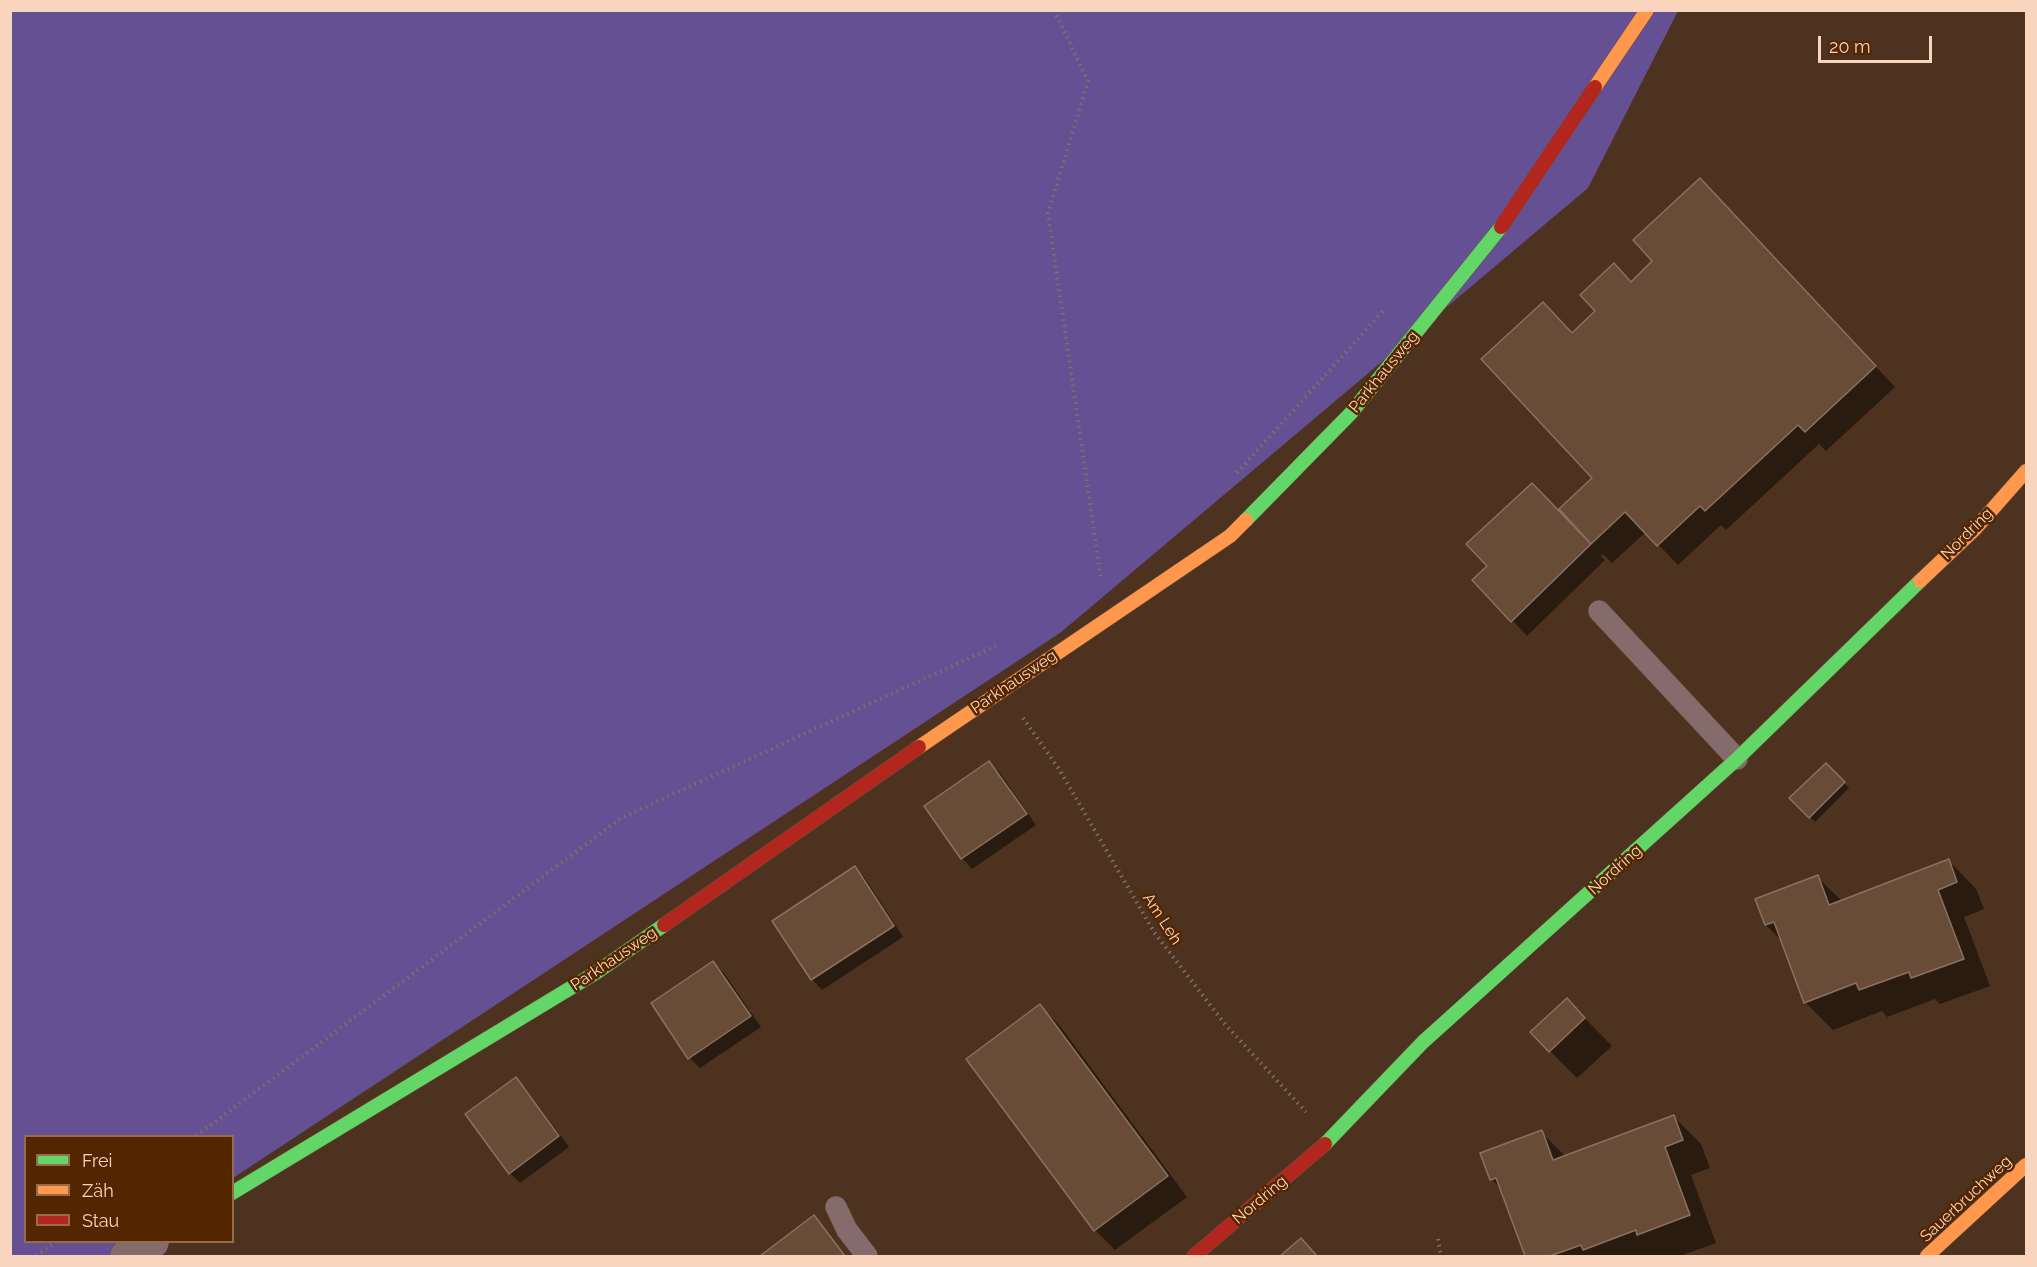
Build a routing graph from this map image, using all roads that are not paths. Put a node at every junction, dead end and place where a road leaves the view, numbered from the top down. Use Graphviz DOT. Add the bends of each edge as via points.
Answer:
graph roads {
  1 [pos="1647,10"];
  2 [pos="2026,471"];
  3 [pos="1599,610"];
  4 [pos="1737,759"];
  5 [pos="2026,1165"];
  6 [pos="234,1192"];
  7 [pos="836,1208"];
  8 [pos="150,1243"];
  9 [pos="127,1257"];
  10 [pos="867,1257"];
  11 [pos="1194,1257"];
  12 [pos="1927,1257"];
  1 -- 6 [label="street, Parkhausweg" via="1500,230 1351,413 1230,536 1002,689 597,972"];
  2 -- 4 [label="street, Nordring" via="1975,529"];
  3 -- 4 [label="lane"];
  4 -- 11 [label="street, Nordring" via="1423,1042 1331,1139"];
  5 -- 12 [label="street, Sauerbruchweg"];
  7 -- 10 [label="lane"];
  8 -- 9 [label="street"];
}
